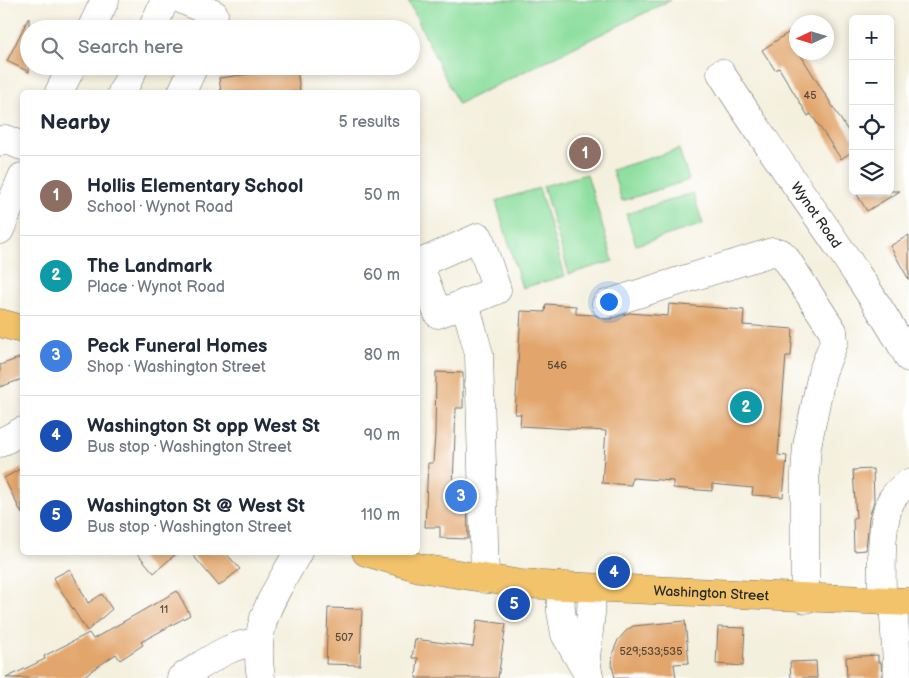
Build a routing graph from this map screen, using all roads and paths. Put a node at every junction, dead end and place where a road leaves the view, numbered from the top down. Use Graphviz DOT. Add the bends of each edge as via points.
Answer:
graph roads {
  1 [pos="105,0"];
  2 [pos="165,0"];
  3 [pos="184,0"];
  4 [pos="95,20"];
  5 [pos="156,20"];
  6 [pos="212,20"];
  7 [pos="721,72"];
  8 [pos="68,75"];
  9 [pos="130,75"];
  10 [pos="60,90"];
  11 [pos="123,90"];
  12 [pos="0,142"];
  13 [pos="20,145"];
  14 [pos="20,182"];
  15 [pos="2,218"];
  16 [pos="420,263"];
  17 [pos="420,269"];
  18 [pos="465,303"];
  19 [pos="606,304"];
  20 [pos="0,323"];
  21 [pos="20,328"];
  22 [pos="909,358"];
  23 [pos="20,432"];
  24 [pos="0,443"];
  25 [pos="909,483"];
  26 [pos="296,555"];
  27 [pos="376,555"];
  28 [pos="485,579"];
  29 [pos="560,586"];
  30 [pos="592,588"];
  31 [pos="806,599"];
  32 [pos="894,602"];
  33 [pos="258,642"];
  34 [pos="584,676"];
  35 [pos="181,678"];
  36 [pos="261,678"];
  37 [pos="898,678"];
  1 -- 4 [label="street"];
  2 -- 5 [label="street"];
  3 -- 6 [label="street" via="214,14"];
  7 -- 22 [label="street, Wynot Road" via="869,290"];
  8 -- 10 [label="street"];
  9 -- 11 [label="street"];
  12 -- 13 [label="street" via="4,139"];
  14 -- 15 [label="street"];
  16 -- 18 [label="street" via="479,237 497,290"];
  17 -- 18 [label="street" via="438,314"];
  18 -- 28 [label="street" via="479,354"];
  19 -- 31 [label="street" via="772,252 785,257 834,337 822,373 807,446"];
  20 -- 21 [label="main road"];
  23 -- 24 [label="street"];
  25 -- 32 [label="street" via="892,500 886,516 883,553"];
  26 -- 33 [label="street" via="264,615"];
  27 -- 28 [label="main road, Washington Street" via="420,568"];
  28 -- 29 [label="main road, Washington Street"];
  29 -- 30 [label="main road, Washington Street"];
  29 -- 34 [label="street" via="560,611 566,634"];
  30 -- 31 [label="main road, Washington Street"];
  30 -- 34 [label="street"];
  31 -- 32 [label="main road, Washington Street"];
  32 -- 37 [label="street"];
  33 -- 35 [label="street" via="230,648"];
  33 -- 36 [label="street"];
}
